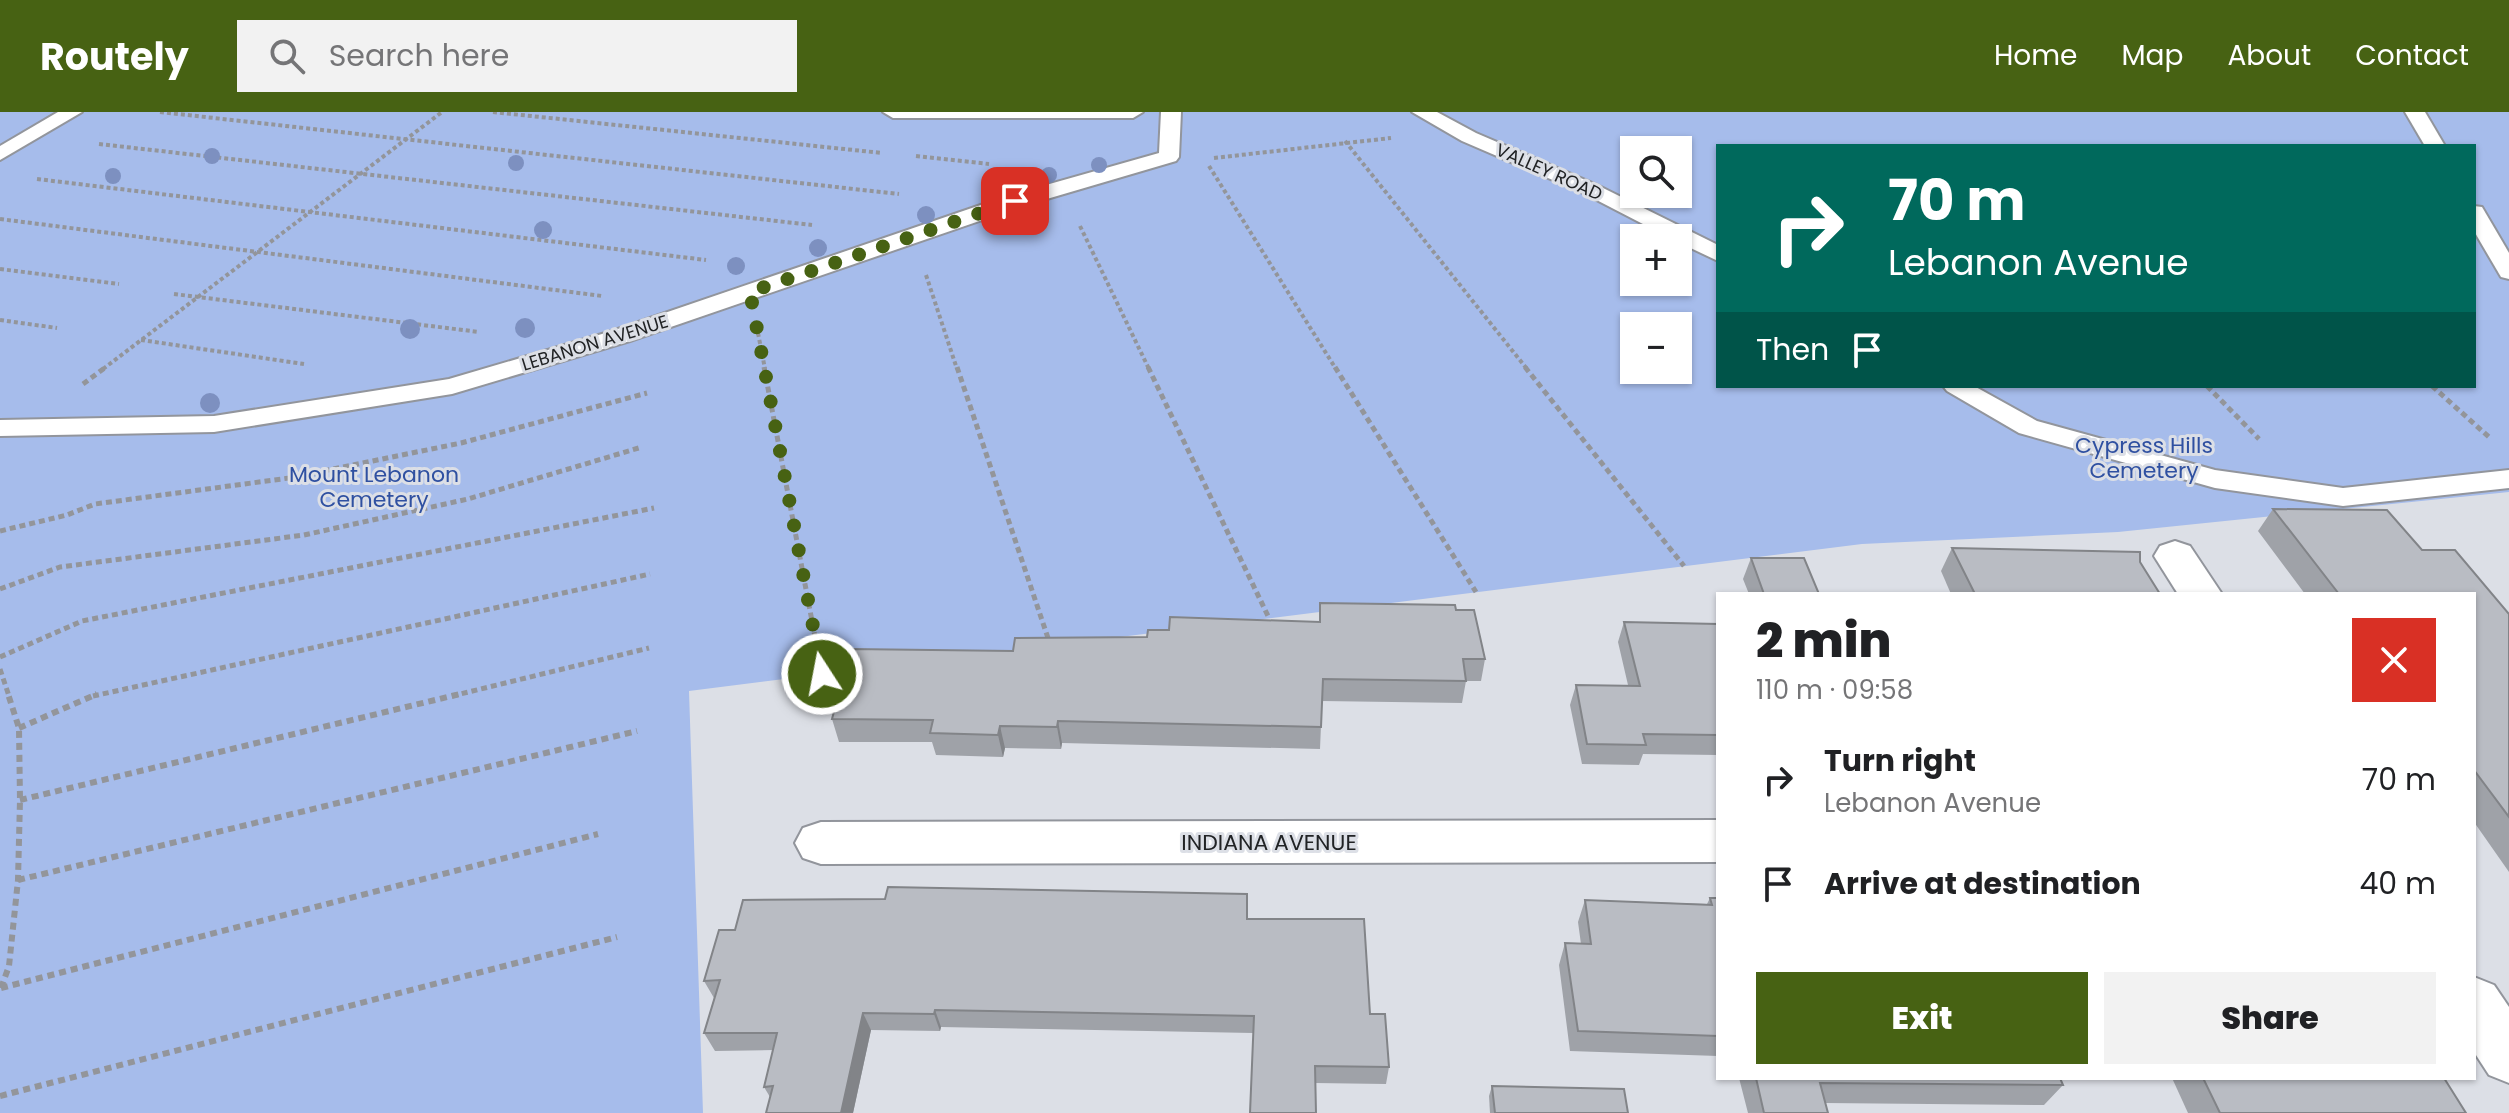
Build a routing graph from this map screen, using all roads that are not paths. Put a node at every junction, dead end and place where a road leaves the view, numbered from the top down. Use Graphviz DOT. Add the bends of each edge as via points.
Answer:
graph roads {
  1 [pos="72,112"];
  2 [pos="893,112"];
  3 [pos="1133,112"];
  4 [pos="1171,112"];
  5 [pos="1422,112"];
  6 [pos="2415,112"];
  7 [pos="2434,144"];
  8 [pos="0,154"];
  9 [pos="2476,215"];
  10 [pos="1716,253"];
  11 [pos="2509,272"];
  12 [pos="1960,388"];
  13 [pos="0,428"];
  14 [pos="2509,479"];
  15 [pos="2175,556"];
  16 [pos="2199,592"];
  17 [pos="1716,841"];
  18 [pos="821,843"];
  19 [pos="2476,1006"];
  20 [pos="2509,1056"];
  1 -- 8 [label="lane"];
  2 -- 3 [label="lane"];
  4 -- 13 [label="lane, LEBANON AVENUE" via="1169,157 452,386 214,424"];
  5 -- 10 [label="lane, VALLEY ROAD"];
  6 -- 7 [label="lane"];
  9 -- 11 [label="lane"];
  12 -- 14 [label="lane" via="2028,427 2215,479 2343,497"];
  15 -- 16 [label="street"];
  17 -- 18 [label="street, INDIANA AVENUE"];
  19 -- 20 [label="street"];
}
